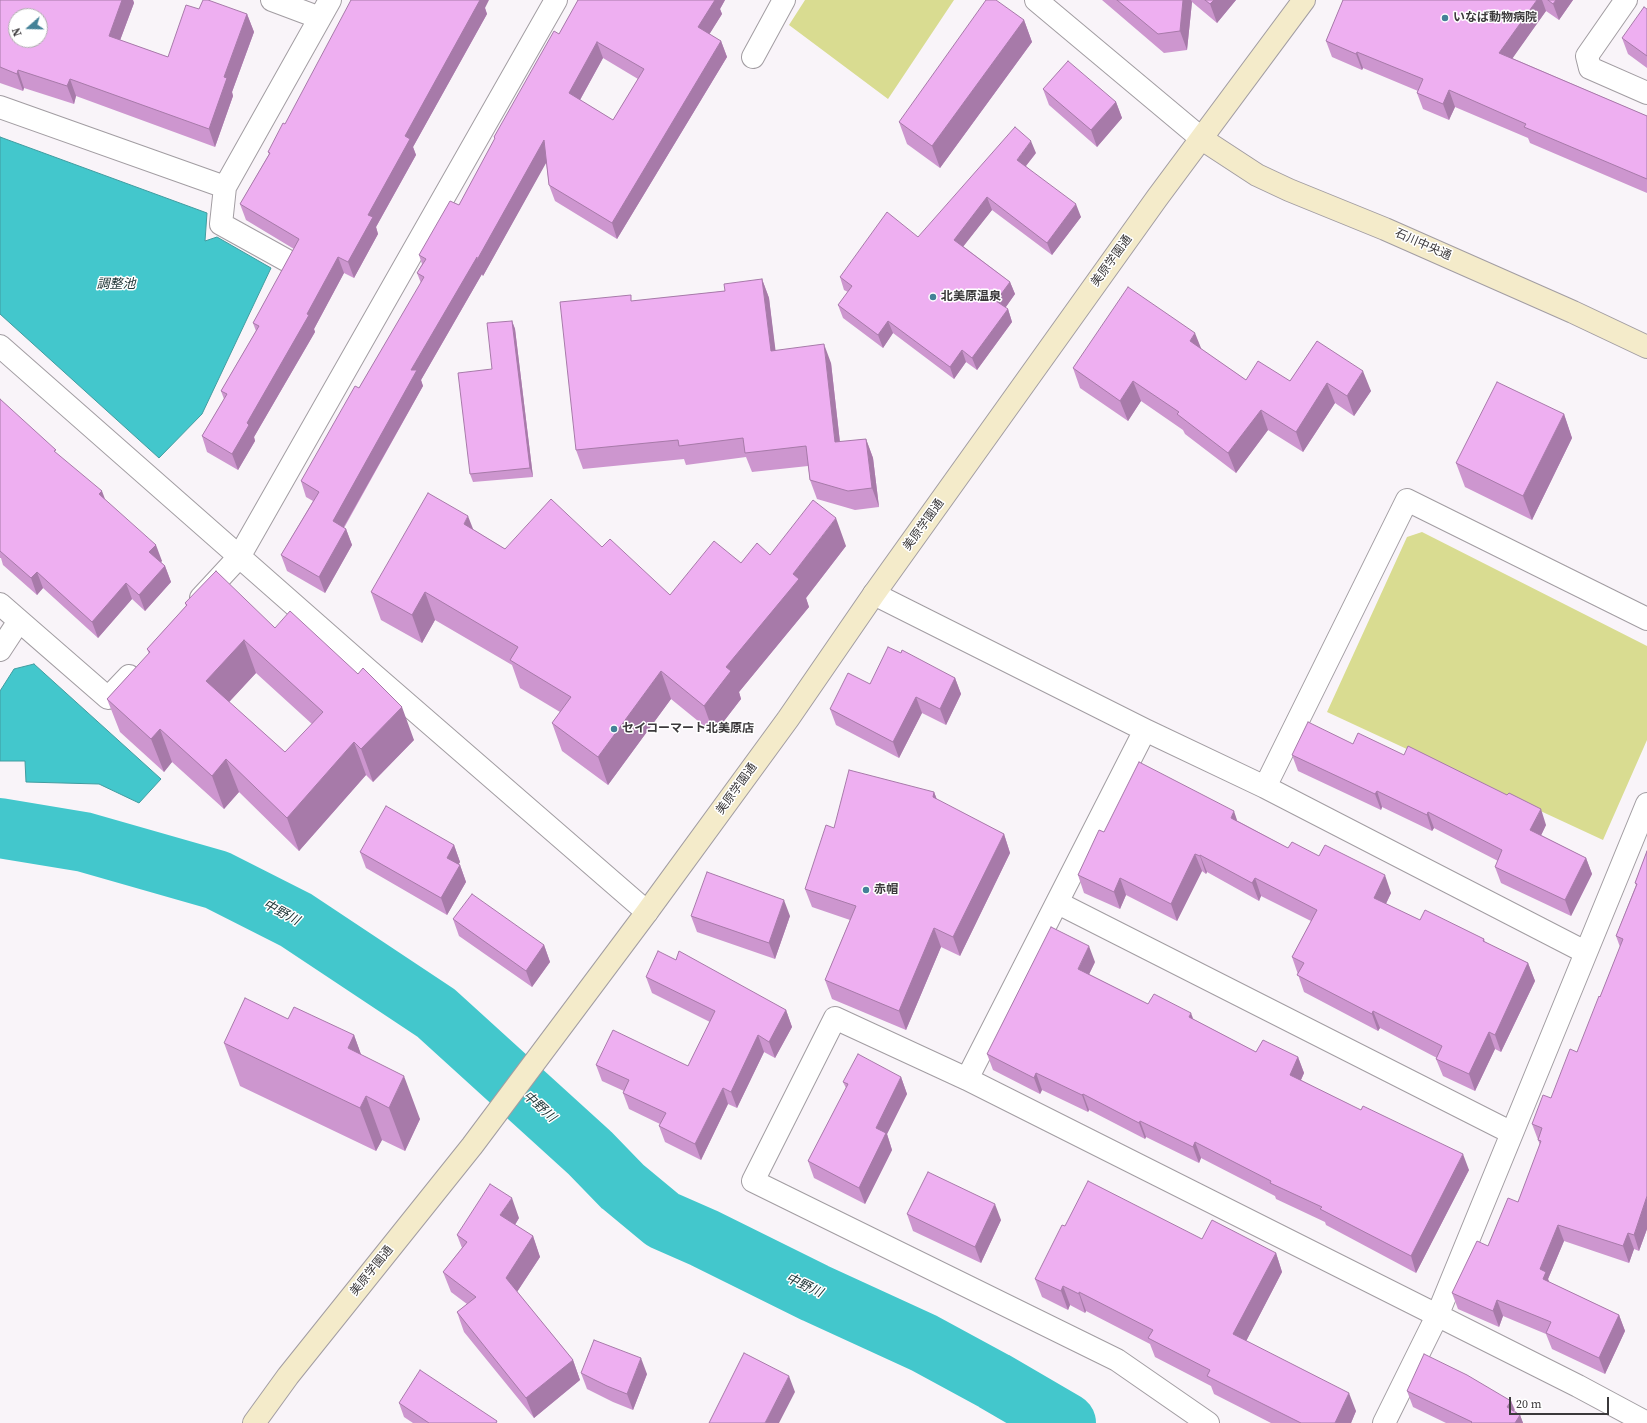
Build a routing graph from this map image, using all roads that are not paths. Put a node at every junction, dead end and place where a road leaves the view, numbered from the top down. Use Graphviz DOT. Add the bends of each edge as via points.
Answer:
graph roads {
  1 [pos="272,0"];
  2 [pos="556,0"];
  3 [pos="784,0"];
  4 [pos="1036,0"];
  5 [pos="1304,0"];
  6 [pos="1626,0"];
  7 [pos="325,9"];
  8 [pos="753,57"];
  9 [pos="1647,94"];
  10 [pos="0,107"];
  11 [pos="1202,139"];
  12 [pos="225,187"];
  13 [pos="286,260"];
  14 [pos="0,346"];
  15 [pos="1647,347"];
  16 [pos="239,557"];
  17 [pos="874,594"];
  18 [pos="0,604"];
  19 [pos="187,614"];
  20 [pos="1647,619"];
  21 [pos="19,621"];
  22 [pos="0,650"];
  23 [pos="140,664"];
  24 [pos="1145,730"];
  25 [pos="1265,787"];
  26 [pos="1647,804"];
  27 [pos="1058,903"];
  28 [pos="647,912"];
  29 [pos="1586,952"];
  30 [pos="967,1079"];
  31 [pos="1512,1133"];
  32 [pos="1437,1316"];
  33 [pos="254,1423"];
  34 [pos="1208,1423"];
  35 [pos="1384,1423"];
  36 [pos="1647,1423"];
  1 -- 7 [label="street"];
  2 -- 16 [label="street"];
  3 -- 8 [label="street"];
  4 -- 11 [label="street"];
  5 -- 11 [label="street, 美原学園通"];
  6 -- 9 [label="street" via="1587,56 1590,68"];
  7 -- 12 [label="street"];
  10 -- 12 [label="street"];
  11 -- 15 [label="street, 石川中央通" via="1257,175 1289,190 1385,228"];
  11 -- 17 [label="street, 美原学園通" via="1157,198"];
  12 -- 13 [label="street" via="221,224"];
  14 -- 16 [label="street"];
  16 -- 19 [label="street"];
  16 -- 28 [label="street"];
  17 -- 24 [label="street"];
  17 -- 28 [label="street, 美原学園通" via="788,719"];
  18 -- 21 [label="street"];
  20 -- 25 [label="street" via="1407,500"];
  21 -- 22 [label="street"];
  21 -- 23 [label="street" via="108,698"];
  24 -- 25 [label="street"];
  24 -- 27 [label="street"];
  25 -- 29 [label="street"];
  26 -- 29 [label="street"];
  27 -- 30 [label="street"];
  27 -- 31 [label="street"];
  28 -- 33 [label="street, 美原学園通" via="472,1146 288,1376"];
  29 -- 31 [label="street"];
  30 -- 32 [label="street"];
  30 -- 34 [label="street" via="834,1018 753,1181 1117,1360"];
  31 -- 32 [label="street"];
  32 -- 35 [label="street"];
  32 -- 36 [label="street"];
}
